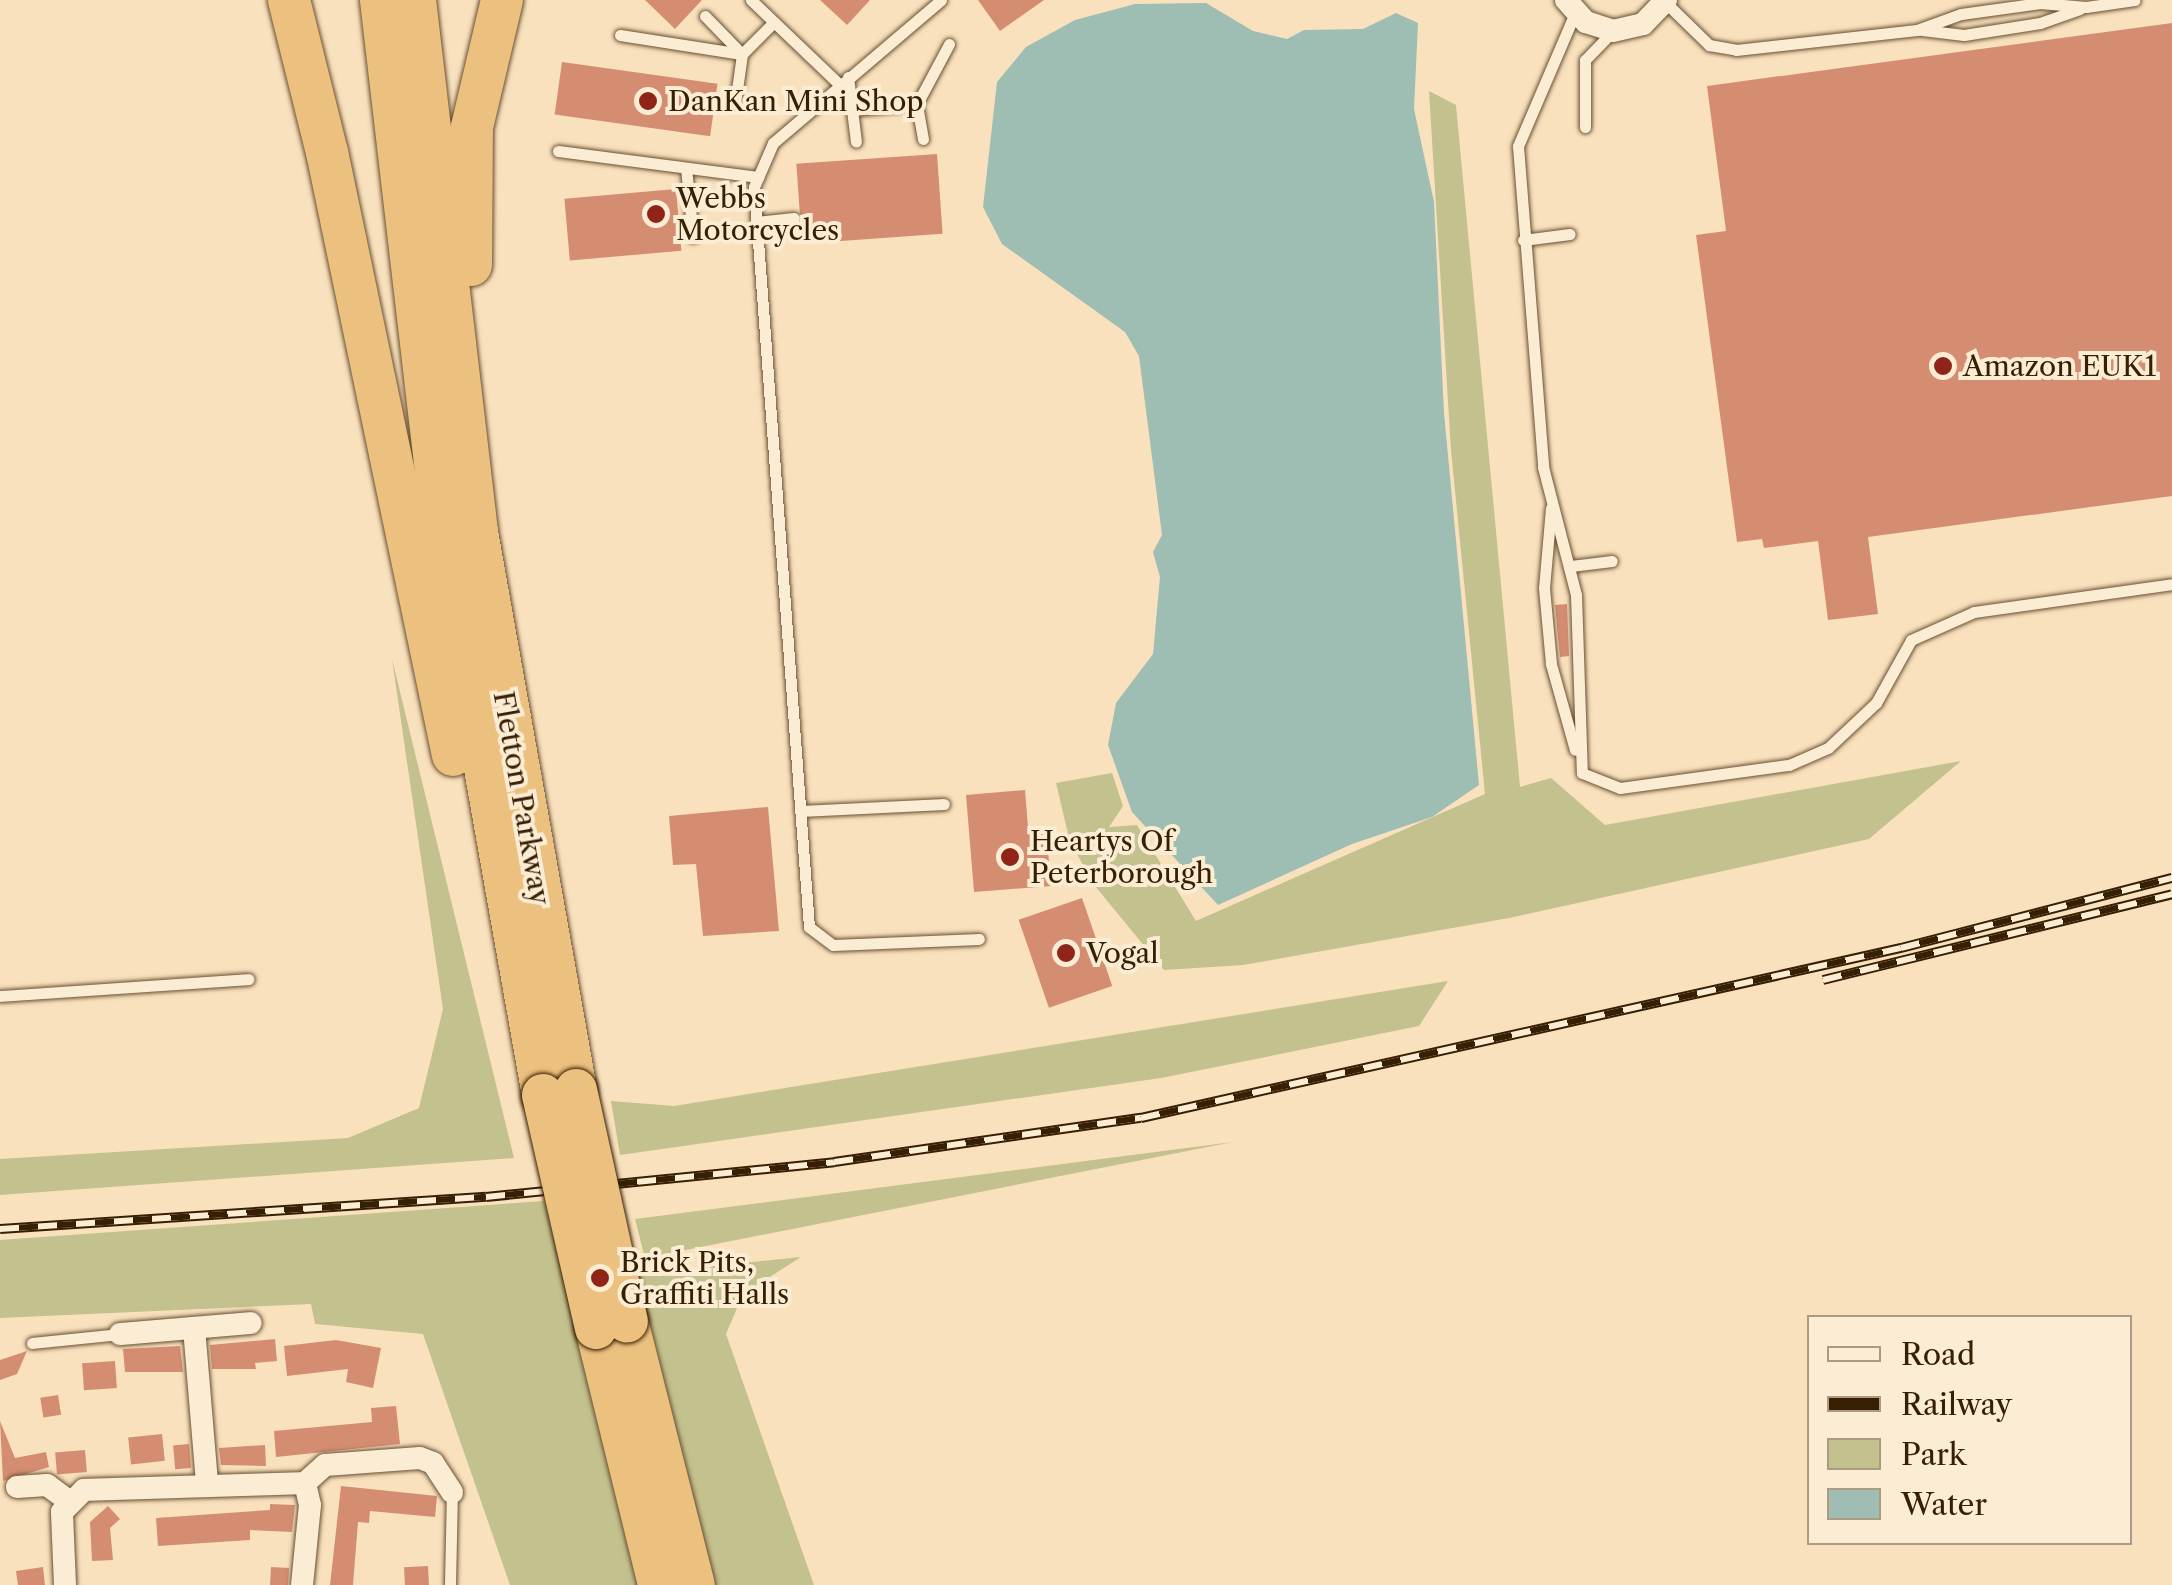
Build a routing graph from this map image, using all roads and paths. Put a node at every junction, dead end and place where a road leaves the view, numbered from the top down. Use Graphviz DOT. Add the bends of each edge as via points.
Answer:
graph roads {
  1 [pos="289,0"];
  2 [pos="381,0"];
  3 [pos="415,0"];
  4 [pos="502,0"];
  5 [pos="751,0"];
  6 [pos="941,0"];
  7 [pos="2135,0"];
  8 [pos="1665,1"];
  9 [pos="1570,7"];
  10 [pos="2086,7"];
  11 [pos="705,16"];
  12 [pos="774,22"];
  13 [pos="1613,30"];
  14 [pos="1917,30"];
  15 [pos="620,35"];
  16 [pos="949,44"];
  17 [pos="742,54"];
  18 [pos="843,80"];
  19 [pos="734,104"];
  20 [pos="918,104"];
  21 [pos="852,110"];
  22 [pos="1585,127"];
  23 [pos="923,139"];
  24 [pos="856,142"];
  25 [pos="558,151"];
  26 [pos="686,168"];
  27 [pos="758,177"];
  28 [pos="794,218"];
  29 [pos="756,222"];
  30 [pos="1570,234"];
  31 [pos="693,237"];
  32 [pos="1523,240"];
  33 [pos="1552,505"];
  34 [pos="1612,561"];
  35 [pos="1571,566"];
  36 [pos="2172,584"];
  37 [pos="1577,754"];
  38 [pos="944,804"];
  39 [pos="521,808"];
  40 [pos="801,811"];
  41 [pos="979,938"];
  42 [pos="248,979"];
  43 [pos="0,996"];
  44 [pos="529,1030"];
  45 [pos="559,1092"];
  46 [pos="251,1323"];
  47 [pos="611,1325"];
  48 [pos="194,1328"];
  49 [pos="120,1334"];
  50 [pos="32,1343"];
  51 [pos="207,1482"];
  52 [pos="306,1483"];
  53 [pos="8,1489"];
  54 [pos="452,1492"];
  55 [pos="68,1500"];
  56 [pos="64,1585"];
  57 [pos="302,1585"];
  58 [pos="450,1585"];
  59 [pos="660,1585"];
  60 [pos="694,1585"];
  1 -- 44 [label="highway" via="328,152 463,795"];
  2 -- 44 [label="highway, Fletton Parkway" via="443,532"];
  3 -- 39 [label="highway, Fletton Parkway" via="474,514"];
  4 -- 39 [label="highway" via="476,100 468,213"];
  5 -- 12 [label="lane"];
  6 -- 18 [label="lane"];
  7 -- 10 [label="lane"];
  8 -- 13 [label="street" via="1642,24"];
  8 -- 14 [label="lane" via="1688,29 1719,48"];
  9 -- 13 [label="street"];
  9 -- 32 [label="lane" via="1518,146"];
  10 -- 14 [label="lane" via="2040,23 1964,34"];
  10 -- 14 [label="lane" via="2040,3 1961,14"];
  11 -- 17 [label="lane"];
  12 -- 17 [label="lane"];
  12 -- 18 [label="lane"];
  13 -- 22 [label="lane" via="1585,60"];
  15 -- 17 [label="lane"];
  16 -- 20 [label="lane"];
  17 -- 19 [label="lane"];
  18 -- 21 [label="lane"];
  18 -- 27 [label="lane" via="773,143"];
  20 -- 21 [label="lane"];
  20 -- 23 [label="lane"];
  21 -- 24 [label="lane"];
  25 -- 26 [label="lane"];
  26 -- 27 [label="lane"];
  26 -- 31 [label="lane"];
  27 -- 29 [label="lane"];
  28 -- 29 [label="lane"];
  29 -- 40 [label="lane"];
  30 -- 32 [label="lane"];
  32 -- 33 [label="lane" via="1542,467"];
  33 -- 35 [label="lane"];
  33 -- 37 [label="lane" via="1544,588 1550,664"];
  34 -- 35 [label="lane"];
  35 -- 37 [label="lane" via="1584,693"];
  36 -- 37 [label="lane" via="1974,612 1911,640 1876,703 1828,748 1789,765 1620,788 1582,773"];
  38 -- 40 [label="lane"];
  39 -- 45 [label="highway, Fletton Parkway"];
  40 -- 41 [label="lane" via="810,927 834,945"];
  42 -- 43 [label="lane"];
  44 -- 45 [label="highway, Fletton Parkway"];
  45 -- 47 [label="highway, Fletton Parkway, bridge"];
  46 -- 48 [label="street"];
  47 -- 59 [label="highway, Fletton Parkway"];
  47 -- 60 [label="highway, Fletton Parkway"];
  48 -- 49 [label="street"];
  48 -- 51 [label="street"];
  49 -- 50 [label="lane"];
  51 -- 52 [label="street"];
  51 -- 55 [label="street" via="84,1490"];
  52 -- 54 [label="street" via="325,1465 420,1458 433,1463"];
  52 -- 57 [label="street"];
  53 -- 55 [label="street" via="46,1485"];
  54 -- 58 [label="lane"];
  55 -- 56 [label="street" via="62,1512"];
}
